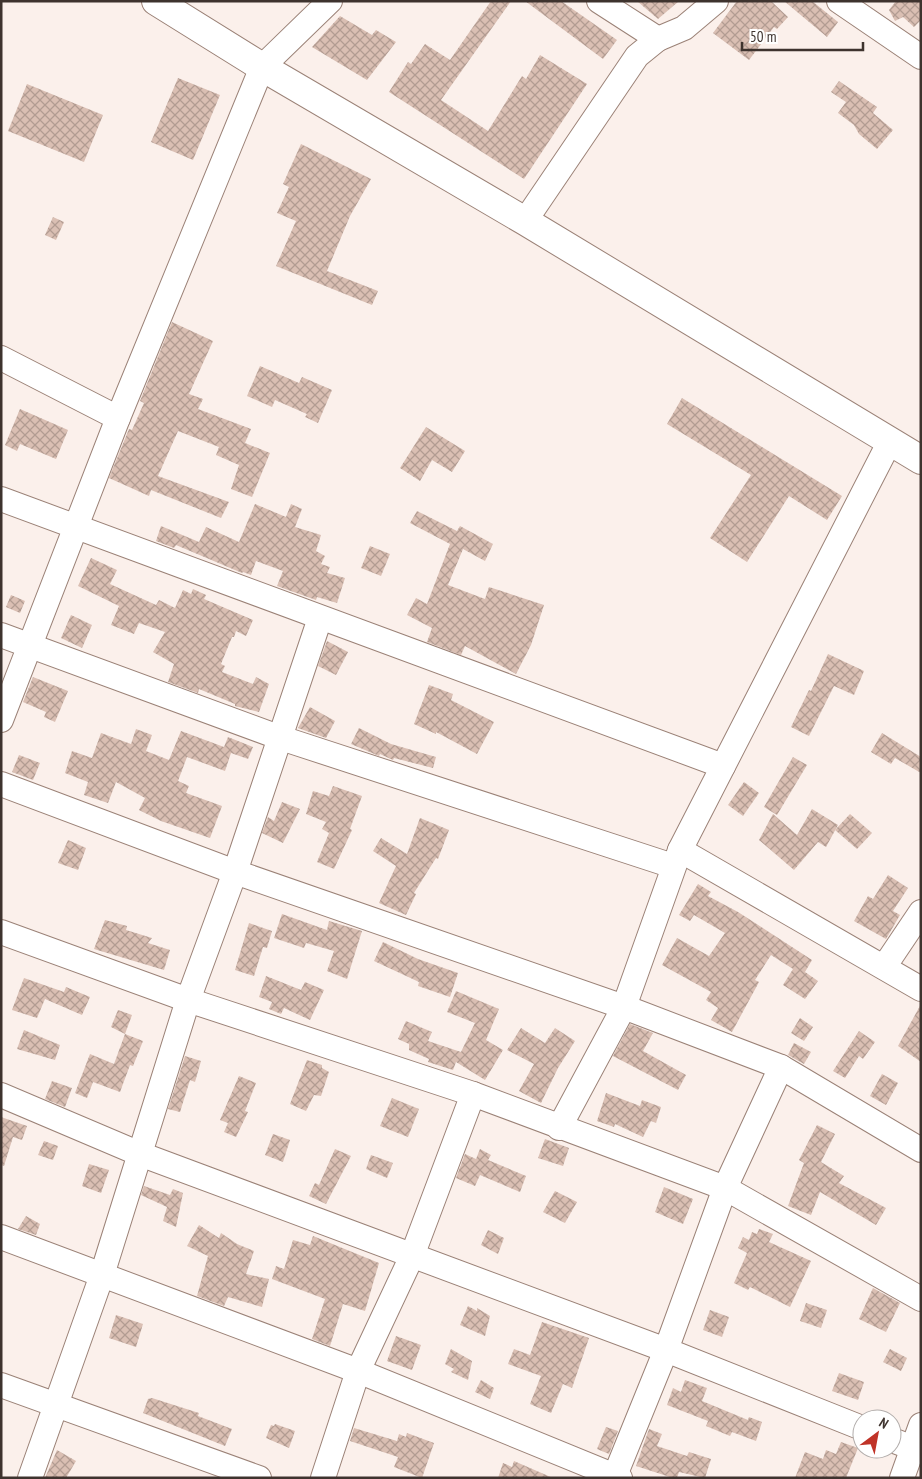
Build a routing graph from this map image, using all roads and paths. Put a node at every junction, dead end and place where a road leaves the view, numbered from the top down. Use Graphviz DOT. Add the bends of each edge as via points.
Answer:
graph roads {
  1 [pos="156,1"];
  2 [pos="330,1"];
  3 [pos="599,1"];
  4 [pos="716,1"];
  5 [pos="840,1"];
  6 [pos="658,40"];
  7 [pos="921,57"];
  8 [pos="262,68"];
  9 [pos="525,221"];
  10 [pos="1,358"];
  11 [pos="118,418"];
  12 [pos="890,441"];
  13 [pos="921,460"];
  14 [pos="1,499"];
  15 [pos="76,528"];
  16 [pos="320,618"];
  17 [pos="1,635"];
  18 [pos="31,645"];
  19 [pos="1,720"];
  20 [pos="281,738"];
  21 [pos="723,766"];
  22 [pos="1,784"];
  23 [pos="676,858"];
  24 [pos="235,872"];
  25 [pos="921,912"];
  26 [pos="1,932"];
  27 [pos="884,967"];
  28 [pos="921,989"];
  29 [pos="188,1000"];
  30 [pos="624,1007"];
  31 [pos="781,1067"];
  32 [pos="473,1094"];
  33 [pos="1,1095"];
  34 [pos="559,1128"];
  35 [pos="921,1150"];
  36 [pos="140,1154"];
  37 [pos="725,1188"];
  38 [pos="1,1237"];
  39 [pos="412,1256"];
  40 [pos="102,1275"];
  41 [pos="921,1299"];
  42 [pos="666,1350"];
  43 [pos="358,1371"];
  44 [pos="1,1385"];
  45 [pos="57,1404"];
  46 [pos="852,1424"];
  47 [pos="921,1425"];
  48 [pos="909,1446"];
  49 [pos="617,1477"];
  50 [pos="30,1478"];
  51 [pos="259,1478"];
  52 [pos="323,1478"];
  53 [pos="902,1478"];
  1 -- 8 [label="main road"];
  2 -- 8 [label="street"];
  3 -- 6 [label="street"];
  4 -- 6 [label="street" via="684,28"];
  5 -- 7 [label="street"];
  6 -- 9 [label="street" via="638,56"];
  8 -- 9 [label="main road"];
  8 -- 11 [label="street"];
  9 -- 12 [label="main road"];
  10 -- 11 [label="street"];
  11 -- 15 [label="street"];
  12 -- 13 [label="main road"];
  12 -- 21 [label="street"];
  14 -- 15 [label="street"];
  15 -- 16 [label="street"];
  15 -- 18 [label="street"];
  16 -- 20 [label="street"];
  16 -- 21 [label="street"];
  17 -- 18 [label="street"];
  18 -- 19 [label="street"];
  18 -- 20 [label="street"];
  20 -- 23 [label="street"];
  20 -- 24 [label="street"];
  21 -- 23 [label="street"];
  22 -- 24 [label="street"];
  23 -- 27 [label="street"];
  23 -- 30 [label="street"];
  24 -- 29 [label="street"];
  24 -- 30 [label="street"];
  25 -- 27 [label="street"];
  26 -- 29 [label="street"];
  27 -- 28 [label="street"];
  29 -- 32 [label="street"];
  29 -- 36 [label="street"];
  30 -- 31 [label="street"];
  30 -- 34 [label="street"];
  31 -- 35 [label="street"];
  31 -- 37 [label="street"];
  32 -- 34 [label="street"];
  32 -- 39 [label="street"];
  33 -- 36 [label="street"];
  34 -- 37 [label="street"];
  36 -- 39 [label="street"];
  36 -- 40 [label="street"];
  37 -- 41 [label="street"];
  37 -- 42 [label="street"];
  38 -- 40 [label="street"];
  39 -- 42 [label="street"];
  39 -- 43 [label="street"];
  40 -- 43 [label="street"];
  40 -- 45 [label="street"];
  42 -- 46 [label="street"];
  42 -- 49 [label="street"];
  43 -- 49 [label="street"];
  43 -- 52 [label="street"];
  44 -- 45 [label="street"];
  45 -- 50 [label="street"];
  45 -- 51 [label="street"];
  47 -- 48 [label="street"];
  48 -- 53 [label="street"];
}
